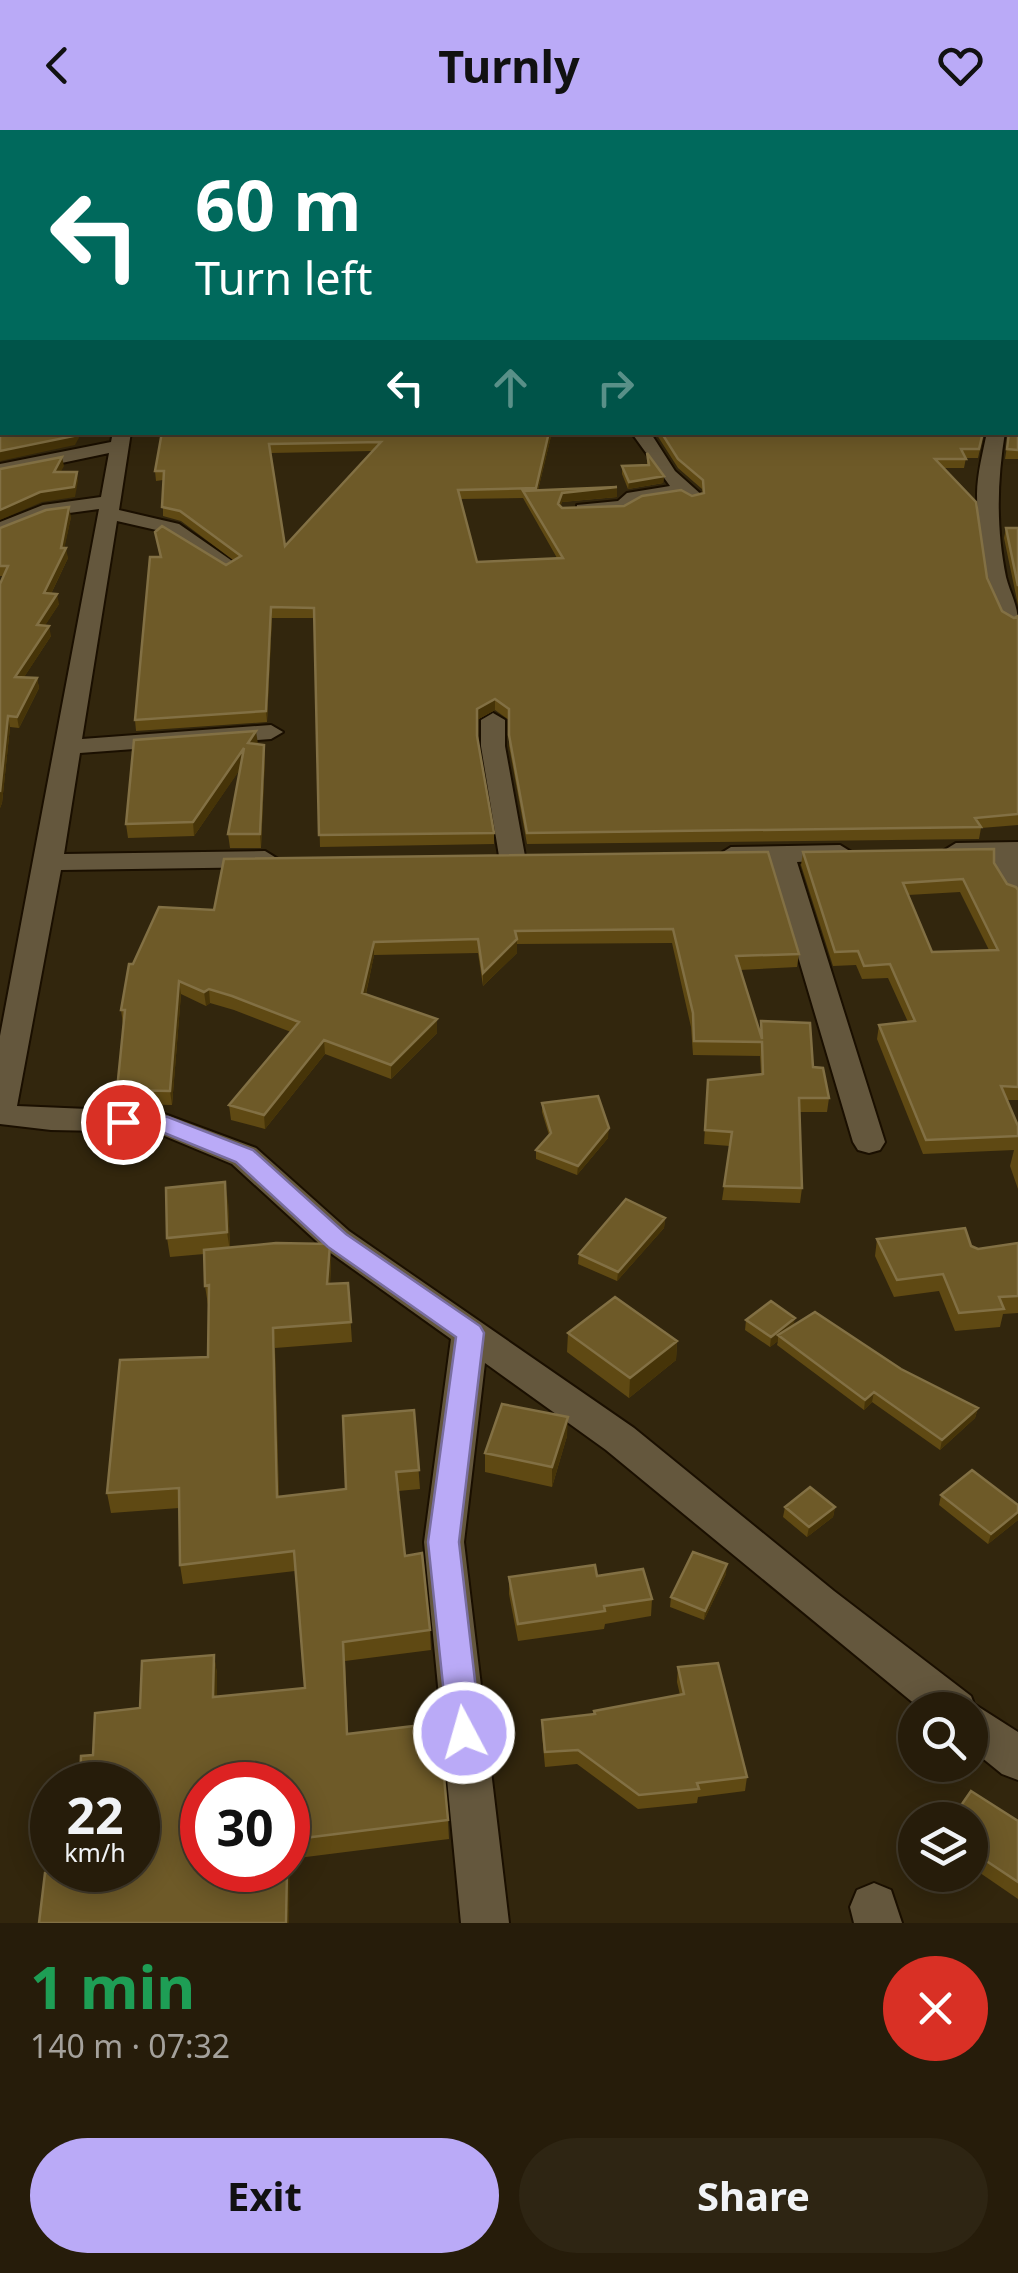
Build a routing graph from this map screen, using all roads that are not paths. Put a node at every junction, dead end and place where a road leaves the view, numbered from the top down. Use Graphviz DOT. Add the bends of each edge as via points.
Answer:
graph roads {
  1 [pos="642,435"];
  2 [pos="996,435"];
  3 [pos="120,439"];
  4 [pos="0,470"];
  5 [pos="107,508"];
  6 [pos="570,510"];
  7 [pos="0,529"];
  8 [pos="228,565"];
  9 [pos="1011,618"];
  10 [pos="493,720"];
  11 [pos="271,732"];
  12 [pos="68,747"];
  13 [pos="1013,850"];
  14 [pos="932,852"];
  15 [pos="876,853"];
  16 [pos="781,854"];
  17 [pos="704,855"];
  18 [pos="512,856"];
  19 [pos="300,859"];
  20 [pos="49,862"];
  21 [pos="1018,890"];
  22 [pos="0,1114"];
  23 [pos="870,1142"];
  24 [pos="470,1333"];
  25 [pos="932,1692"];
  26 [pos="988,1736"];
  27 [pos="1018,1759"];
  28 [pos="486,1923"];
  1 -- 6 [label="street" via="667,474 693,496 634,497 623,506"];
  2 -- 9 [label="street" via="986,492 996,579"];
  3 -- 4 [label="street"];
  3 -- 5 [label="street"];
  5 -- 7 [label="street" via="43,511"];
  5 -- 8 [label="street" via="182,530"];
  5 -- 12 [label="street"];
  10 -- 18 [label="street"];
  11 -- 12 [label="street"];
  12 -- 20 [label="street"];
  13 -- 14 [label="street"];
  13 -- 21 [label="street" via="1008,874"];
  15 -- 16 [label="street"];
  16 -- 17 [label="street"];
  16 -- 23 [label="street"];
  19 -- 20 [label="street"];
  20 -- 22 [label="street"];
  22 -- 24 [label="street" via="160,1122 244,1156 337,1240"];
  24 -- 25 [label="street" via="620,1439"];
  24 -- 28 [label="street" via="444,1542"];
  26 -- 27 [label="street"];
}
